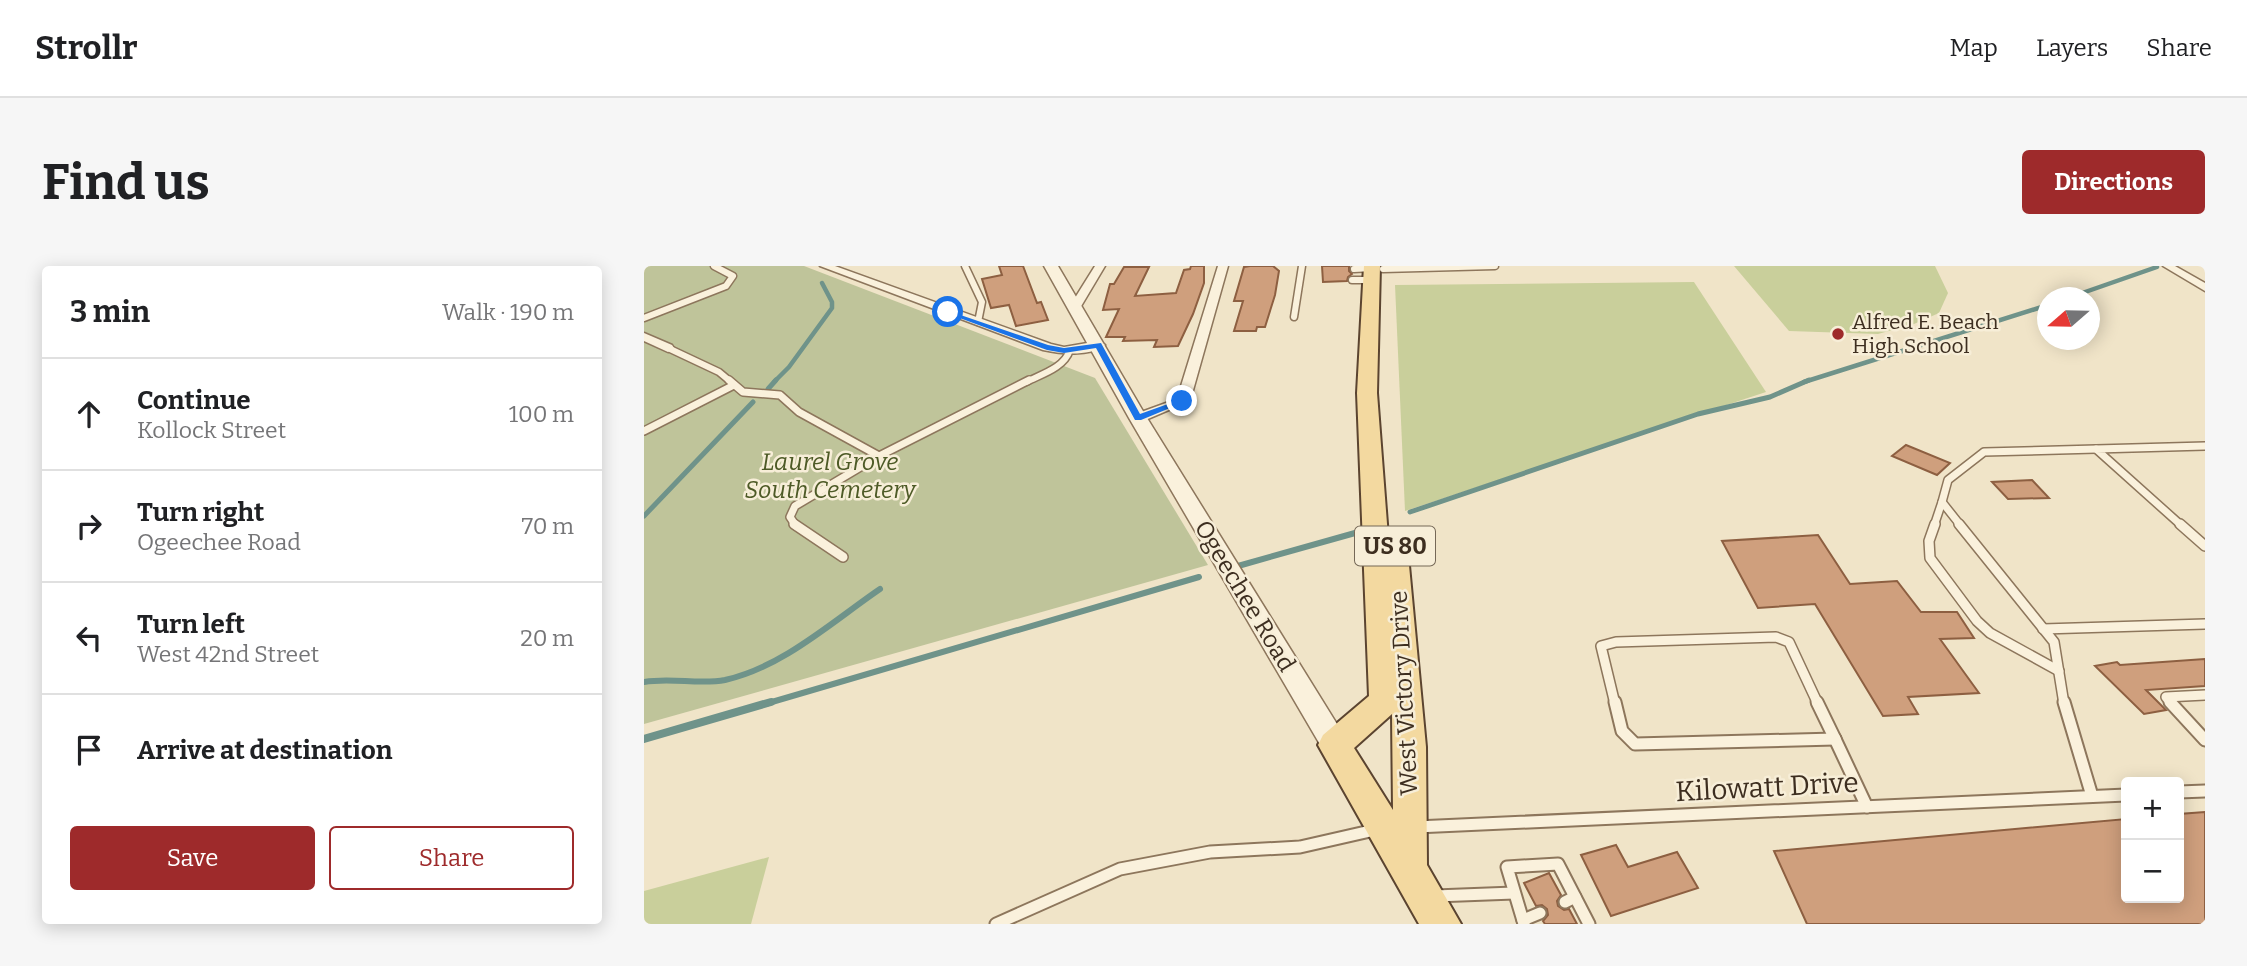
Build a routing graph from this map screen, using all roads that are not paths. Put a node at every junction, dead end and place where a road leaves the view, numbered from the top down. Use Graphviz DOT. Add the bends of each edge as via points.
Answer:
graph roads {
  1 [pos="714,266"];
  2 [pos="825,266"];
  3 [pos="965,266"];
  4 [pos="1051,266"];
  5 [pos="1100,266"];
  6 [pos="1223,266"];
  7 [pos="1302,266"];
  8 [pos="1495,266"];
  9 [pos="2168,266"];
  10 [pos="1420,267"];
  11 [pos="1370,271"];
  12 [pos="2205,288"];
  13 [pos="1076,306"];
  14 [pos="1294,317"];
  15 [pos="644,318"];
  16 [pos="978,323"];
  17 [pos="644,337"];
  18 [pos="1098,345"];
  19 [pos="668,348"];
  20 [pos="1070,349"];
  21 [pos="734,385"];
  22 [pos="1138,418"];
  23 [pos="644,431"];
  24 [pos="2205,446"];
  25 [pos="2096,449"];
  26 [pos="879,456"];
  27 [pos="1942,502"];
  28 [pos="2205,546"];
  29 [pos="843,557"];
  30 [pos="2205,624"];
  31 [pos="2043,629"];
  32 [pos="2059,671"];
  33 [pos="2205,695"];
  34 [pos="1835,739"];
  35 [pos="2205,740"];
  36 [pos="1335,745"];
  37 [pos="2205,791"];
  38 [pos="2184,792"];
  39 [pos="2121,795"];
  40 [pos="2092,796"];
  41 [pos="1867,807"];
  42 [pos="1397,828"];
  43 [pos="1514,893"];
  44 [pos="1424,896"];
  45 [pos="1539,913"];
  46 [pos="1523,922"];
  47 [pos="996,924"];
  48 [pos="1589,924"];
  1 -- 15 [label="lane" via="733,276 726,286"];
  2 -- 16 [label="street"];
  3 -- 16 [label="lane" via="982,302"];
  4 -- 13 [label="street, Ogeechee Road"];
  5 -- 13 [label="street"];
  6 -- 22 [label="street" via="1182,401"];
  7 -- 14 [label="lane"];
  8 -- 10 [label="lane"];
  9 -- 12 [label="street"];
  10 -- 11 [label="lane"];
  11 -- 36 [label="main road, West Victory Drive / US 80" via="1367,393 1385,701"];
  11 -- 42 [label="main road, West Victory Drive / US 80" via="1407,700"];
  13 -- 18 [label="street, Ogeechee Road"];
  16 -- 20 [label="street" via="1047,347"];
  17 -- 19 [label="street"];
  18 -- 20 [label="street"];
  18 -- 22 [label="street, Ogeechee Road"];
  19 -- 21 [label="lane" via="719,372"];
  20 -- 26 [label="lane" via="1060,365"];
  21 -- 23 [label="lane"];
  21 -- 26 [label="lane" via="743,392 779,395 799,412"];
  22 -- 36 [label="street, Ogeechee Road"];
  24 -- 25 [label="lane"];
  25 -- 27 [label="lane" via="1984,452 1948,480"];
  25 -- 28 [label="lane"];
  26 -- 29 [label="lane" via="810,494 790,517"];
  27 -- 31 [label="lane"];
  27 -- 32 [label="lane" via="1930,541 1930,558 1990,633"];
  30 -- 31 [label="lane"];
  31 -- 32 [label="lane" via="2054,642"];
  32 -- 40 [label="lane" via="2067,719"];
  33 -- 35 [label="lane" via="2166,697"];
  34 -- 34 [label="lane" via="1789,642 1776,637 1601,646 1622,731 1635,744"];
  34 -- 41 [label="lane"];
  36 -- 42 [label="main road, Ogeechee Road"];
  37 -- 38 [label="lane"];
  39 -- 40 [label="lane, Kilowatt Drive"];
  40 -- 41 [label="lane, Kilowatt Drive"];
  41 -- 42 [label="lane, Kilowatt Drive"];
  42 -- 44 [label="main road, West Victory Drive / US 80"];
  42 -- 47 [label="lane, Kilowatt Drive" via="1300,846 1210,852 1120,869"];
  43 -- 44 [label="lane"];
  43 -- 46 [label="lane"];
  43 -- 48 [label="lane" via="1507,867 1558,864 1570,899"];
  45 -- 46 [label="lane"];
}
